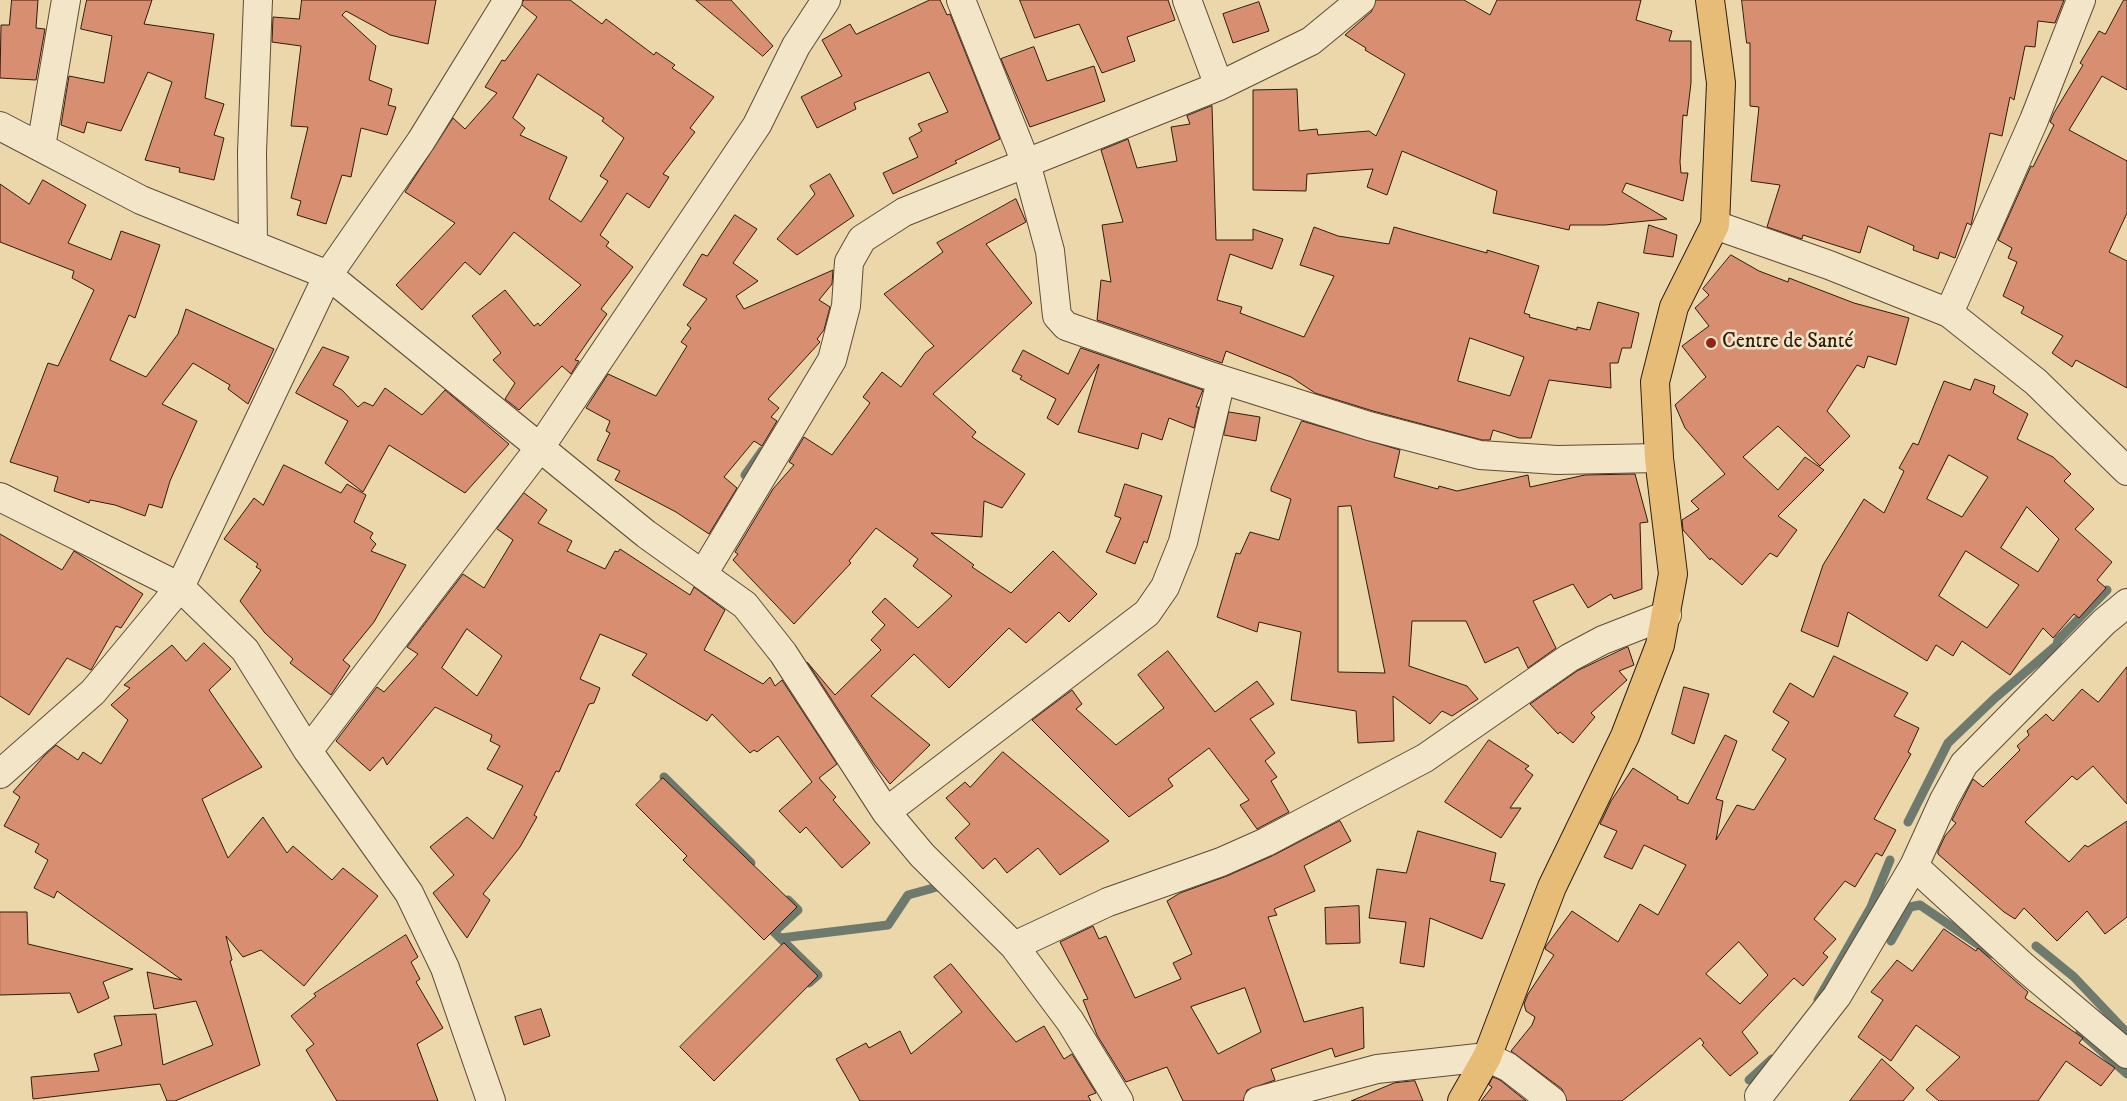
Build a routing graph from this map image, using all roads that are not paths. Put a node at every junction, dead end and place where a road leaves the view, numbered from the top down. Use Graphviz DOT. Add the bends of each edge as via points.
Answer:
graph roads {
  1 [pos="66,0"];
  2 [pos="258,0"];
  3 [pos="508,0"];
  4 [pos="826,0"];
  5 [pos="961,0"];
  6 [pos="1186,0"];
  7 [pos="1361,0"];
  8 [pos="1710,0"];
  9 [pos="2082,0"];
  10 [pos="1220,86"];
  11 [pos="0,126"];
  12 [pos="41,147"];
  13 [pos="1026,163"];
  14 [pos="1715,225"];
  15 [pos="253,245"];
  16 [pos="328,275"];
  17 [pos="1949,313"];
  18 [pos="1221,380"];
  19 [pos="541,446"];
  20 [pos="1659,458"];
  21 [pos="2127,470"];
  22 [pos="0,496"];
  23 [pos="703,574"];
  24 [pos="180,587"];
  25 [pos="2127,603"];
  26 [pos="1667,615"];
  27 [pos="10,750"];
  28 [pos="308,751"];
  29 [pos="0,774"];
  30 [pos="886,812"];
  31 [pos="1914,866"];
  32 [pos="1014,946"];
  33 [pos="2127,1054"];
  34 [pos="1488,1057"];
  35 [pos="1759,1096"];
  36 [pos="491,1101"];
  37 [pos="1119,1101"];
  38 [pos="1258,1101"];
  39 [pos="1462,1101"];
  40 [pos="1552,1101"];
  1 -- 12 [label="street"];
  2 -- 15 [label="street" via="252,152"];
  3 -- 16 [label="street" via="421,141"];
  4 -- 19 [label="street" via="796,46 757,125"];
  5 -- 13 [label="street"];
  6 -- 10 [label="street"];
  7 -- 10 [label="street" via="1311,41"];
  8 -- 14 [label="main road" via="1721,83"];
  9 -- 17 [label="street" via="2034,120"];
  10 -- 13 [label="street"];
  11 -- 12 [label="street"];
  12 -- 15 [label="street" via="141,200"];
  13 -- 18 [label="street" via="1050,251 1058,316 1066,326"];
  13 -- 23 [label="street" via="904,212 862,238 849,262 846,306 832,360"];
  14 -- 17 [label="street" via="1829,265"];
  14 -- 20 [label="main road" via="1674,307 1654,382"];
  15 -- 16 [label="street"];
  16 -- 19 [label="street"];
  16 -- 24 [label="street"];
  17 -- 21 [label="street" via="2036,382"];
  18 -- 20 [label="street" via="1368,426 1480,455 1557,460"];
  18 -- 30 [label="street" via="1183,542 1165,587 1147,613"];
  19 -- 23 [label="street" via="646,534"];
  19 -- 28 [label="street"];
  20 -- 26 [label="main road" via="1673,574"];
  22 -- 24 [label="street"];
  23 -- 30 [label="street" via="745,605 783,653"];
  24 -- 27 [label="street" via="93,692"];
  24 -- 28 [label="street" via="245,650"];
  25 -- 31 [label="street" via="2104,622 1964,764"];
  26 -- 32 [label="street" via="1603,640 1569,658 1425,758 1266,842 1221,862 1108,902"];
  26 -- 34 [label="main road" via="1660,644 1625,736 1552,888"];
  27 -- 29 [label="street"];
  28 -- 36 [label="street" via="408,893 445,968"];
  30 -- 32 [label="street" via="922,855"];
  31 -- 33 [label="street" via="2024,967"];
  31 -- 35 [label="street" via="1837,996"];
  32 -- 37 [label="street" via="1070,1021"];
  34 -- 38 [label="street" via="1377,1069"];
  34 -- 39 [label="main road"];
  34 -- 40 [label="street" via="1508,1067"];
}
